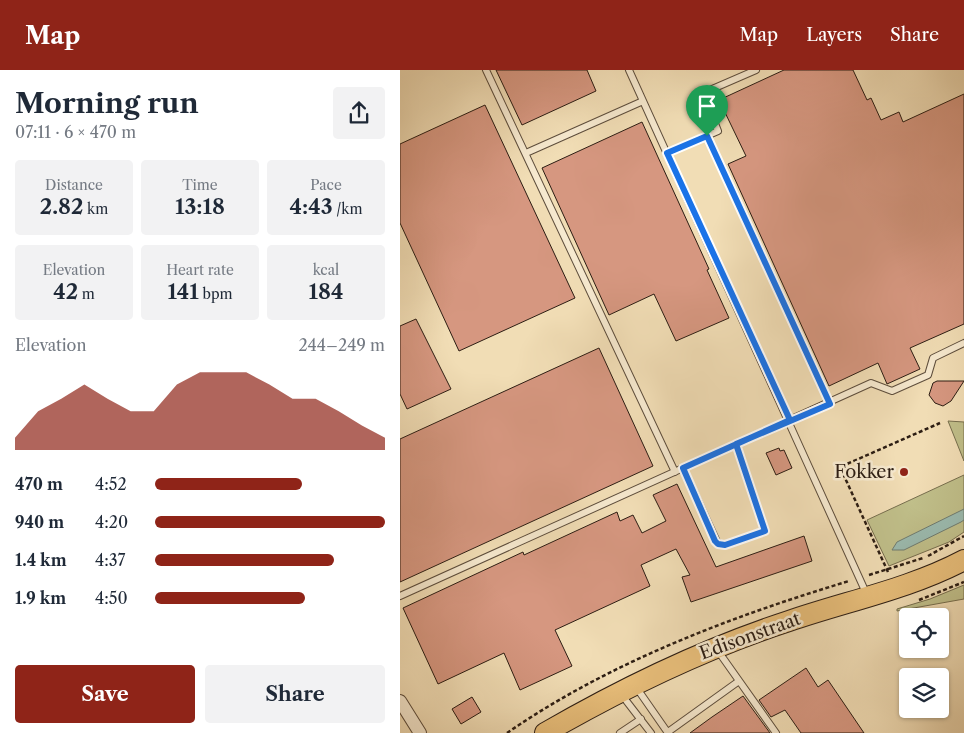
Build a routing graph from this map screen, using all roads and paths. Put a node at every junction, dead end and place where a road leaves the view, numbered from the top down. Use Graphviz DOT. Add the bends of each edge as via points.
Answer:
graph roads {
  1 [pos="486,70"];
  2 [pos="629,70"];
  3 [pos="756,70"];
  4 [pos="643,102"];
  5 [pos="707,136"];
  6 [pos="526,153"];
  7 [pos="667,153"];
  8 [pos="964,343"];
  9 [pos="830,404"];
  10 [pos="790,420"];
  11 [pos="940,423"];
  12 [pos="736,444"];
  13 [pos="683,468"];
  14 [pos="675,472"];
  15 [pos="964,536"];
  16 [pos="964,560"];
  17 [pos="891,579"];
  18 [pos="964,582"];
  19 [pos="400,596"];
  20 [pos="868,597"];
  21 [pos="911,602"];
  22 [pos="716,648"];
  23 [pos="739,681"];
  24 [pos="627,687"];
  25 [pos="400,701"];
  26 [pos="641,719"];
  27 [pos="554,731"];
  28 [pos="420,733"];
  29 [pos="620,733"];
  30 [pos="651,733"];
  31 [pos="668,733"];
  32 [pos="776,733"];
  1 -- 6 [label="lane"];
  2 -- 4 [label="lane"];
  3 -- 5 [label="lane" via="703,93 718,131"];
  4 -- 6 [label="lane"];
  4 -- 7 [label="lane"];
  5 -- 7 [label="lane"];
  5 -- 9 [label="lane"];
  6 -- 14 [label="lane"];
  7 -- 10 [label="lane"];
  8 -- 9 [label="lane" via="933,358 928,375 892,391 871,383"];
  9 -- 10 [label="lane"];
  10 -- 12 [label="lane"];
  10 -- 20 [label="lane"];
  11 -- 17 [label="path" via="840,467"];
  12 -- 13 [label="lane"];
  12 -- 13 [label="lane" via="765,531 725,545 718,544"];
  13 -- 14 [label="lane"];
  14 -- 19 [label="lane"];
  15 -- 17 [label="path"];
  16 -- 17 [label="main road, Edisonstraat" via="912,583"];
  17 -- 20 [label="main road, Edisonstraat"];
  18 -- 21 [label="path"];
  20 -- 22 [label="main road, Edisonstraat"];
  22 -- 23 [label="lane"];
  22 -- 24 [label="main road, Edisonstraat"];
  23 -- 31 [label="lane"];
  23 -- 32 [label="lane"];
  24 -- 26 [label="lane"];
  24 -- 27 [label="main road, Edisonstraat"];
  24 -- 31 [label="lane"];
  25 -- 28 [label="street"];
  26 -- 29 [label="lane"];
  26 -- 30 [label="lane"];
}
